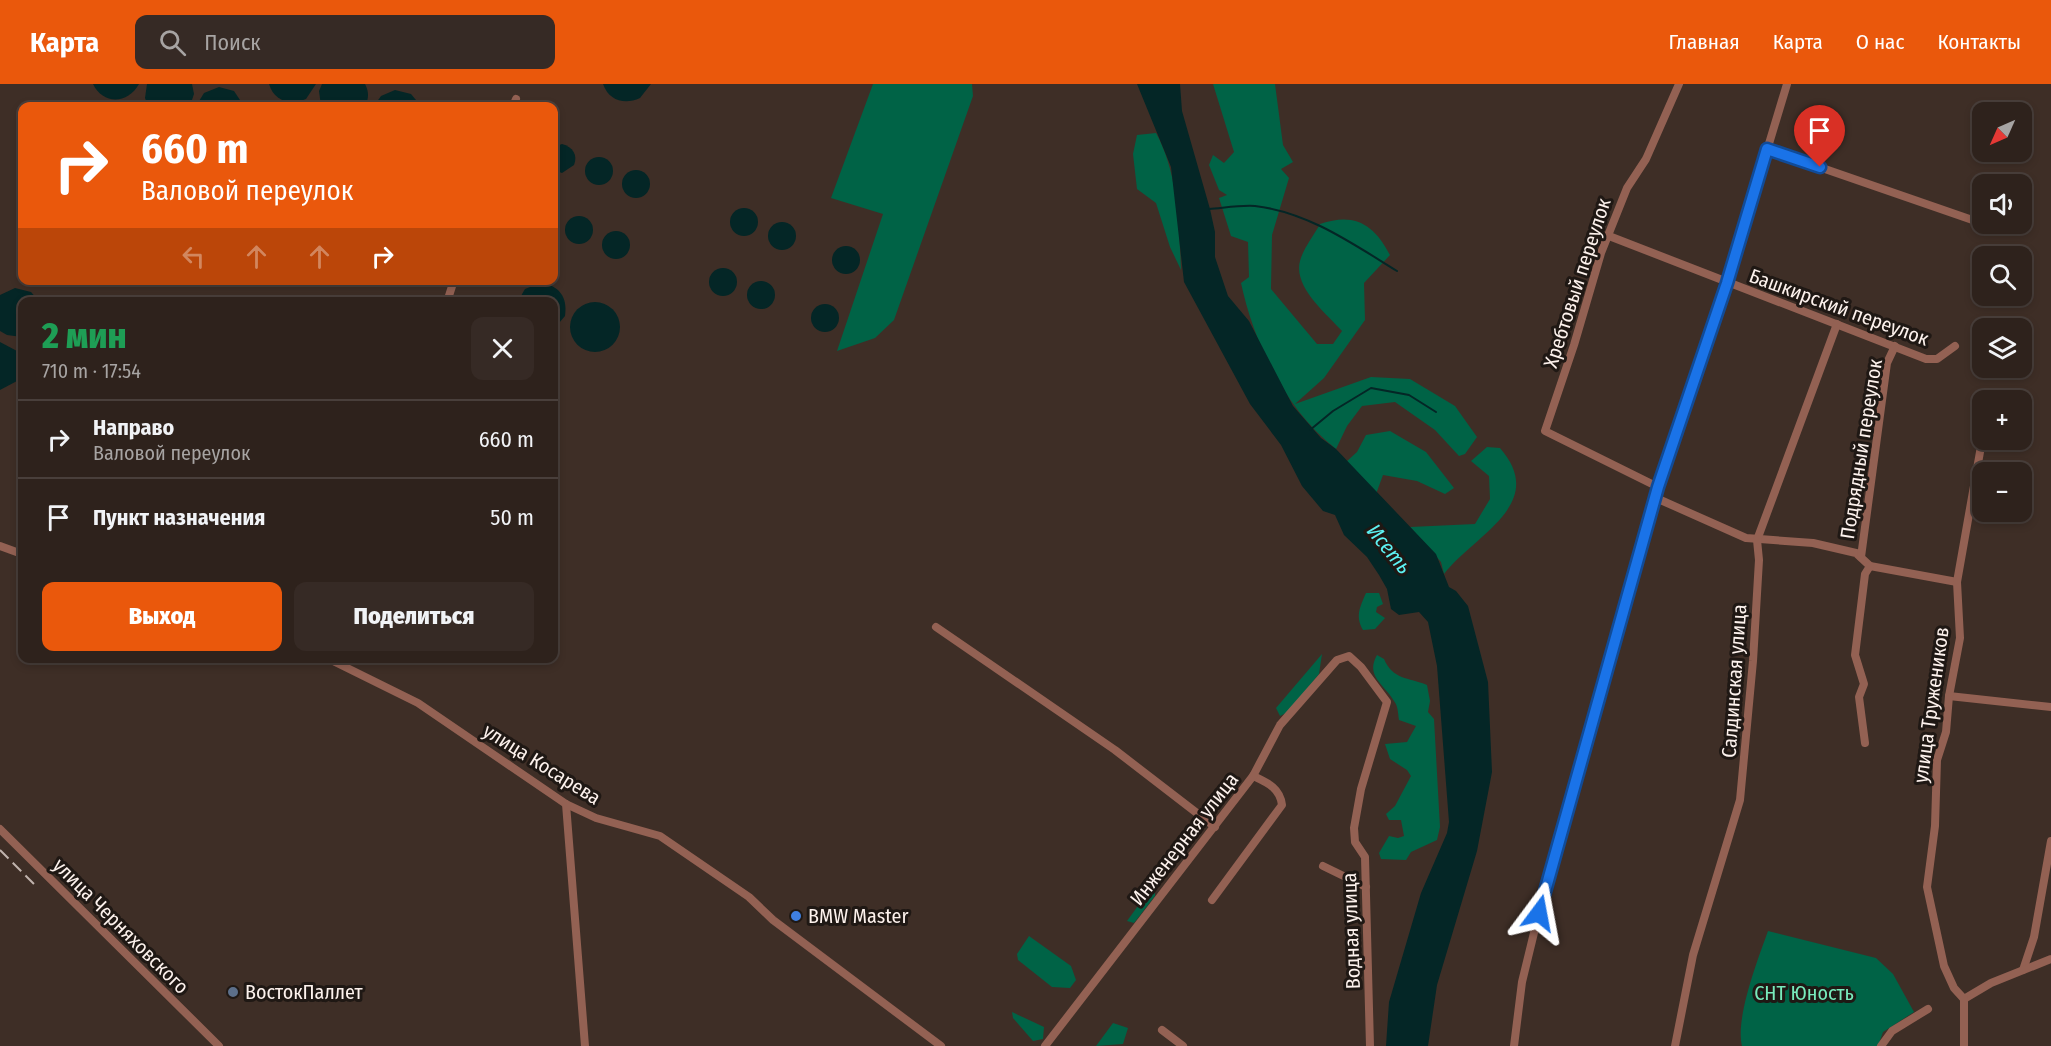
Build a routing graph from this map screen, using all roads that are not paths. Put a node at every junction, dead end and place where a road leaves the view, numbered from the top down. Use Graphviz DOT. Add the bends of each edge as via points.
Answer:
graph roads {
  1 [pos="1679,84"];
  2 [pos="1787,84"];
  3 [pos="1767,149"];
  4 [pos="1972,220"];
  5 [pos="1609,236"];
  6 [pos="1727,283"];
  7 [pos="1837,324"];
  8 [pos="1895,346"];
  9 [pos="1955,346"];
  10 [pos="1980,450"];
  11 [pos="1658,487"];
  12 [pos="1656,498"];
  13 [pos="1757,540"];
  14 [pos="0,546"];
  15 [pos="18,553"];
  16 [pos="1861,557"];
  17 [pos="1870,566"];
  18 [pos="1958,582"];
  19 [pos="936,627"];
  20 [pos="1349,656"];
  21 [pos="337,663"];
  22 [pos="1949,696"];
  23 [pos="2051,707"];
  24 [pos="1865,743"];
  25 [pos="1253,776"];
  26 [pos="566,804"];
  27 [pos="1215,827"];
  28 [pos="0,829"];
  29 [pos="2051,841"];
  30 [pos="1323,866"];
  31 [pos="1366,887"];
  32 [pos="1212,900"];
  33 [pos="2051,959"];
  34 [pos="2023,970"];
  35 [pos="1964,999"];
  36 [pos="1928,1009"];
  37 [pos="1162,1030"];
  38 [pos="219,1046"];
  39 [pos="585,1046"];
  40 [pos="941,1046"];
  41 [pos="1045,1046"];
  42 [pos="1183,1046"];
  43 [pos="1370,1046"];
  44 [pos="1514,1046"];
  45 [pos="1675,1046"];
  46 [pos="1881,1046"];
  47 [pos="1964,1046"];
  1 -- 5 [label="street, Хребтовый переулок" via="1646,159 1627,188"];
  2 -- 3 [label="street"];
  3 -- 4 [label="street"];
  3 -- 6 [label="street"];
  5 -- 6 [label="street, Башкирский переулок"];
  5 -- 11 [label="street, Хребтовый переулок" via="1545,430"];
  6 -- 7 [label="street, Башкирский переулок"];
  6 -- 11 [label="street"];
  7 -- 8 [label="street, Башкирский переулок"];
  7 -- 13 [label="street, Салдинская улица"];
  8 -- 9 [label="street, Башкирский переулок" via="1926,359 1938,359"];
  8 -- 16 [label="street, Подрядный переулок" via="1887,363"];
  10 -- 18 [label="street, улица Тружеников"];
  11 -- 12 [label="street"];
  12 -- 13 [label="street"];
  12 -- 44 [label="street" via="1550,867 1522,982"];
  13 -- 16 [label="street" via="1813,543"];
  13 -- 45 [label="street, Салдинская улица" via="1754,661 1740,800 1693,954"];
  14 -- 15 [label="street"];
  16 -- 17 [label="street"];
  17 -- 18 [label="street"];
  17 -- 24 [label="street, Подрядный переулок" via="1864,574 1855,655 1864,684 1859,697"];
  18 -- 22 [label="street, улица Тружеников" via="1960,638"];
  19 -- 27 [label="street" via="1115,750"];
  20 -- 25 [label="street, Инженерная улица" via="1337,660 1280,725"];
  20 -- 31 [label="street, Водная улица" via="1387,702 1361,789 1354,828 1355,842 1365,857"];
  21 -- 26 [label="street, улица Косарева" via="418,703"];
  22 -- 23 [label="street"];
  22 -- 35 [label="street, улица Тружеников" via="1946,732 1937,760 1935,826 1927,887 1944,966"];
  25 -- 27 [label="street, Инженерная улица"];
  25 -- 32 [label="street" via="1270,784 1281,795 1282,805"];
  26 -- 39 [label="street"];
  26 -- 40 [label="street, улица Косарева" via="596,818 660,836 749,897 773,920"];
  27 -- 41 [label="street, Инженерная улица"];
  28 -- 38 [label="street, улица Черняховского"];
  29 -- 34 [label="street" via="2034,937"];
  30 -- 31 [label="street"];
  31 -- 43 [label="street, Водная улица"];
  33 -- 34 [label="street"];
  34 -- 35 [label="street"];
  35 -- 47 [label="street"];
  36 -- 46 [label="street" via="1892,1031"];
  37 -- 42 [label="street"];
}
